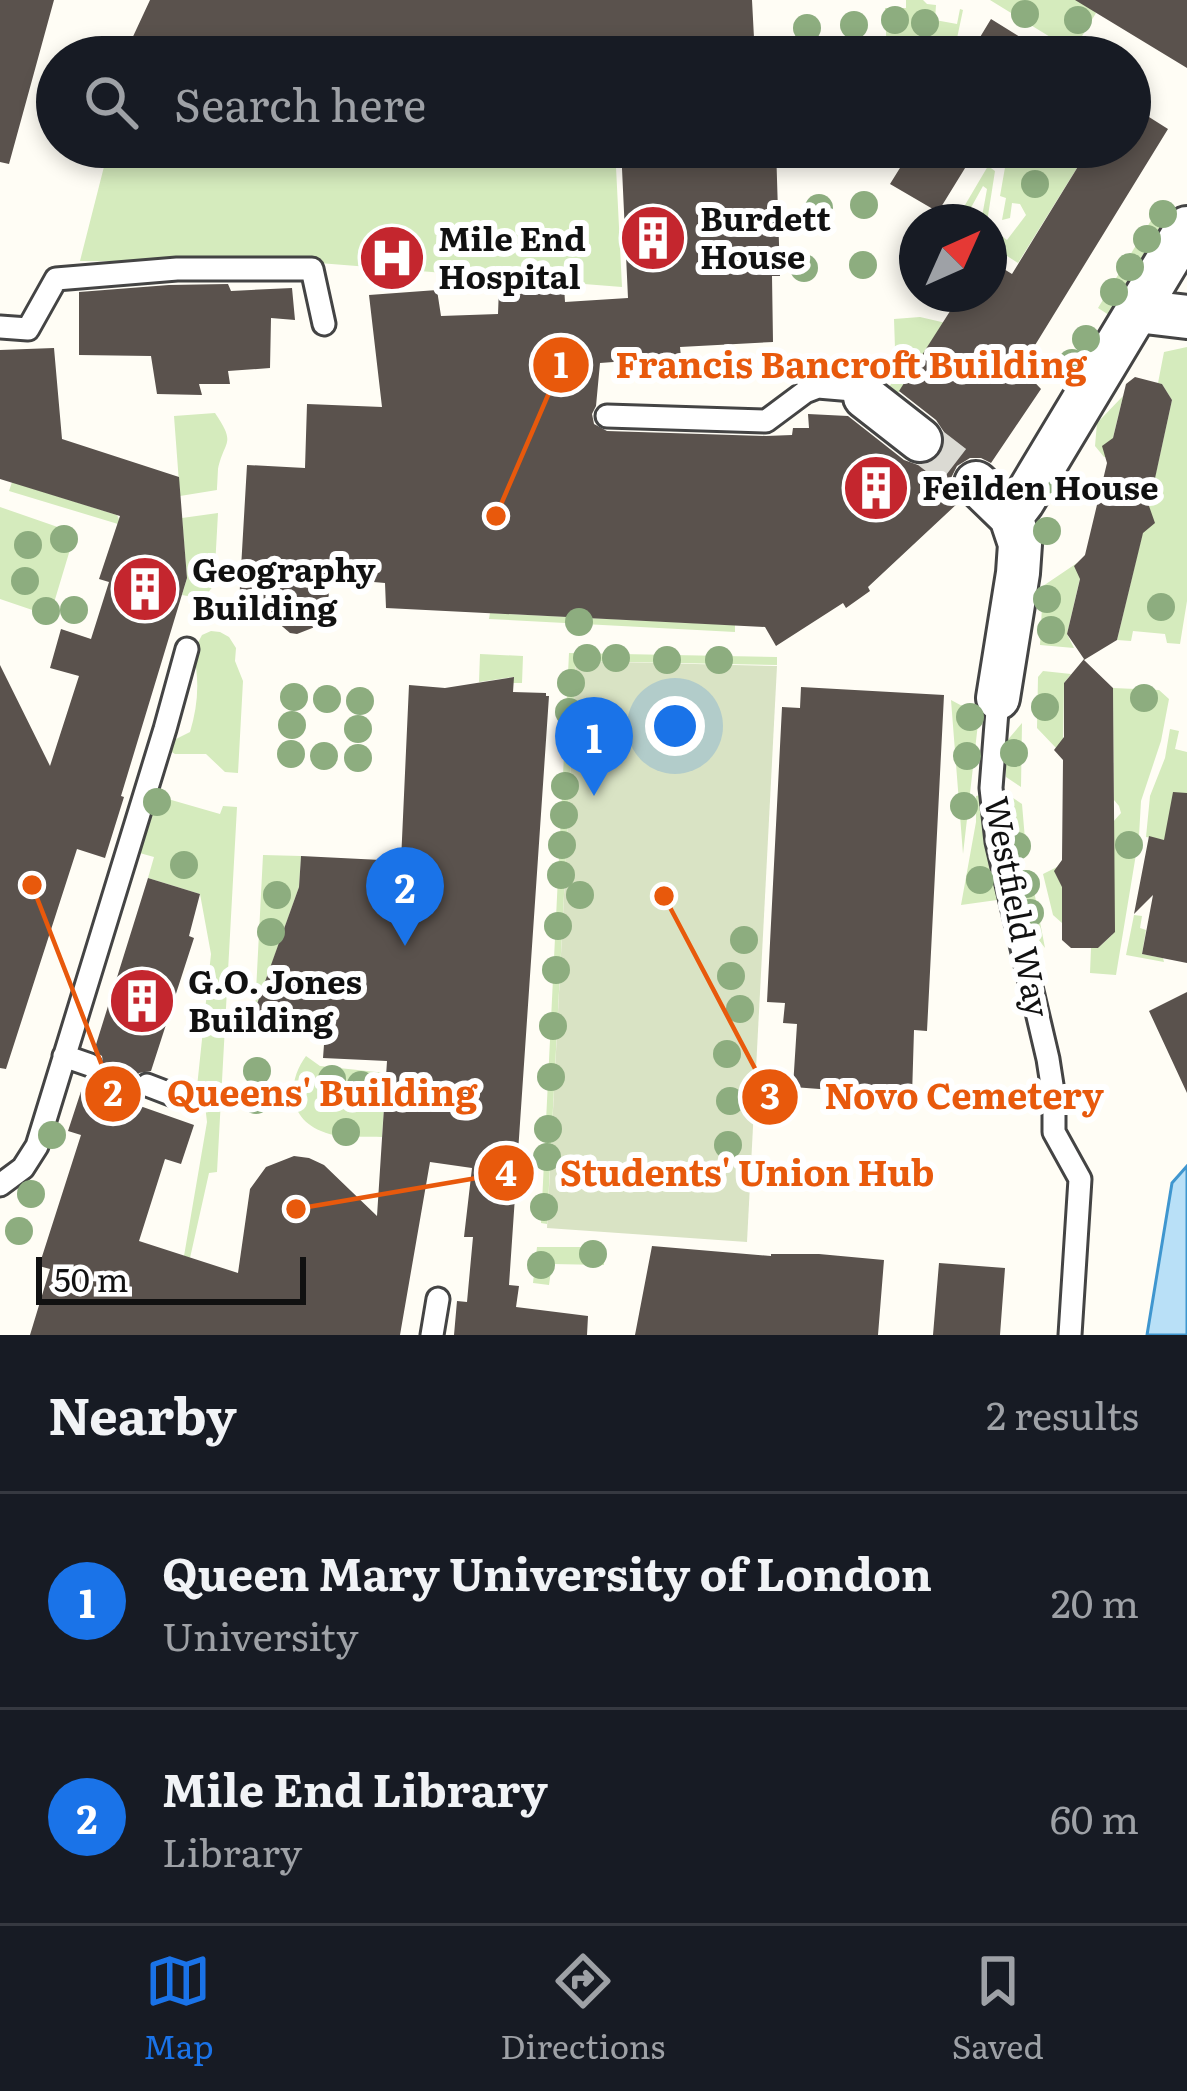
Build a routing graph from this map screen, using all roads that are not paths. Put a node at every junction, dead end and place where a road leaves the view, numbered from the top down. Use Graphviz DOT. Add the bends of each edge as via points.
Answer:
graph roads {
  1 [pos="1187,228"];
  2 [pos="1137,311"];
  3 [pos="1187,317"];
  4 [pos="324,324"];
  5 [pos="0,327"];
  6 [pos="865,397"];
  7 [pos="607,416"];
  8 [pos="920,440"];
  9 [pos="976,483"];
  10 [pos="1011,517"];
  11 [pos="187,649"];
  12 [pos="998,698"];
  13 [pos="64,1056"];
  14 [pos="90,1065"];
  15 [pos="147,1085"];
  16 [pos="173,1095"];
  17 [pos="0,1185"];
  18 [pos="437,1299"];
  19 [pos="432,1335"];
  20 [pos="1070,1335"];
  1 -- 2 [label="street"];
  2 -- 3 [label="street"];
  2 -- 10 [label="street"];
  4 -- 5 [label="lane" via="312,269 177,269 56,279 28,329"];
  6 -- 7 [label="lane" via="818,387 766,422"];
  6 -- 8 [label="street"];
  9 -- 10 [label="street"];
  10 -- 12 [label="street, Westfield Way" via="1018,573"];
  11 -- 13 [label="lane"];
  12 -- 20 [label="lane, Westfield Way" via="991,788 997,842 1048,1059 1054,1132 1080,1179"];
  13 -- 14 [label="lane"];
  13 -- 17 [label="lane" via="32,1156"];
  15 -- 16 [label="lane"];
  18 -- 19 [label="lane"];
}
